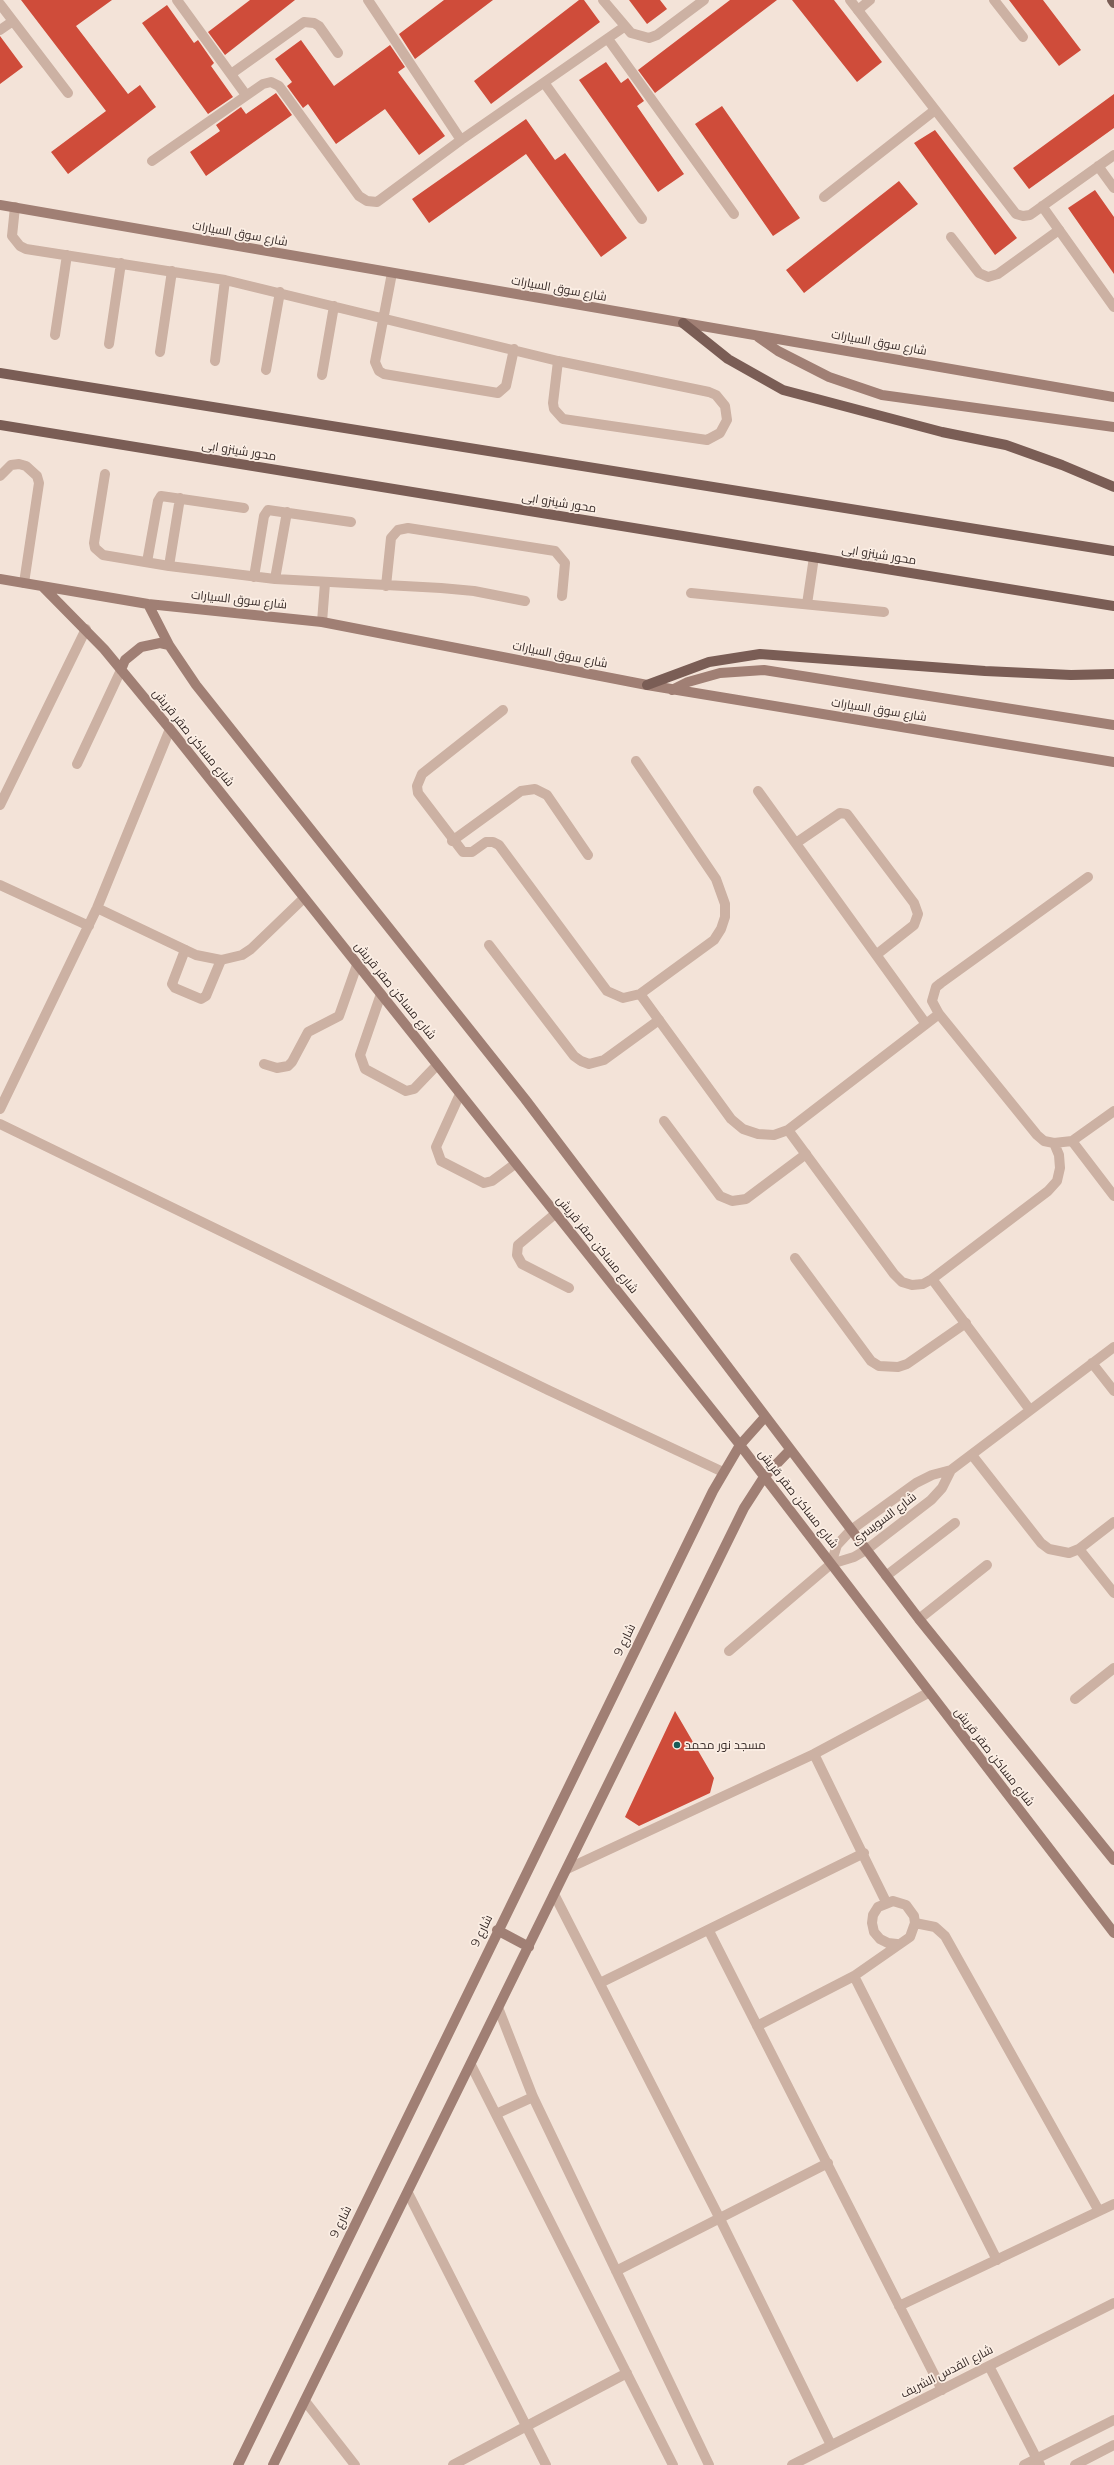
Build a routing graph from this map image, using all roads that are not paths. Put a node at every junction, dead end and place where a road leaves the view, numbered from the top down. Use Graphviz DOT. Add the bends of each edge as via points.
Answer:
graph roads {
  1 [pos="178,0"];
  2 [pos="368,0"];
  3 [pos="604,0"];
  4 [pos="704,0"];
  5 [pos="850,0"];
  6 [pos="870,0"];
  7 [pos="994,0"];
  8 [pos="1112,0"];
  9 [pos="1114,3"];
  10 [pos="0,4"];
  11 [pos="858,10"];
  12 [pos="13,21"];
  13 [pos="624,27"];
  14 [pos="0,30"];
  15 [pos="1023,37"];
  16 [pos="608,39"];
  17 [pos="338,53"];
  18 [pos="231,74"];
  19 [pos="545,84"];
  20 [pos="68,93"];
  21 [pos="246,96"];
  22 [pos="935,110"];
  23 [pos="461,140"];
  24 [pos="1114,154"];
  25 [pos="152,161"];
  26 [pos="1098,166"];
  27 [pos="1114,188"];
  28 [pos="824,197"];
  29 [pos="0,205"];
  30 [pos="1042,206"];
  31 [pos="15,207"];
  32 [pos="734,214"];
  33 [pos="642,219"];
  34 [pos="1059,230"];
  35 [pos="951,237"];
  36 [pos="67,255"];
  37 [pos="121,263"];
  38 [pos="172,271"];
  39 [pos="392,273"];
  40 [pos="225,280"];
  41 [pos="280,292"];
  42 [pos="334,306"];
  43 [pos="1114,307"];
  44 [pos="383,318"];
  45 [pos="683,323"];
  46 [pos="55,335"];
  47 [pos="755,335"];
  48 [pos="109,344"];
  49 [pos="514,349"];
  50 [pos="160,352"];
  51 [pos="215,361"];
  52 [pos="558,361"];
  53 [pos="266,370"];
  54 [pos="0,373"];
  55 [pos="322,375"];
  56 [pos="1114,397"];
  57 [pos="0,425"];
  58 [pos="1114,427"];
  59 [pos="105,474"];
  60 [pos="0,476"];
  61 [pos="1114,487"];
  62 [pos="180,498"];
  63 [pos="244,508"];
  64 [pos="287,512"];
  65 [pos="351,522"];
  66 [pos="1114,551"];
  67 [pos="814,557"];
  68 [pos="147,562"];
  69 [pos="169,566"];
  70 [pos="254,577"];
  71 [pos="0,579"];
  72 [pos="275,579"];
  73 [pos="24,583"];
  74 [pos="325,583"];
  75 [pos="43,586"];
  76 [pos="386,586"];
  77 [pos="691,593"];
  78 [pos="562,596"];
  79 [pos="525,601"];
  80 [pos="148,604"];
  81 [pos="807,604"];
  82 [pos="1114,606"];
  83 [pos="884,612"];
  84 [pos="322,622"];
  85 [pos="86,629"];
  86 [pos="169,645"];
  87 [pos="121,670"];
  88 [pos="1114,674"];
  89 [pos="647,685"];
  90 [pos="672,690"];
  91 [pos="503,710"];
  92 [pos="1114,725"];
  93 [pos="170,729"];
  94 [pos="636,761"];
  95 [pos="1114,762"];
  96 [pos="78,764"];
  97 [pos="758,791"];
  98 [pos="0,805"];
  99 [pos="452,841"];
  100 [pos="796,843"];
  101 [pos="588,854"];
  102 [pos="1088,877"];
  103 [pos="0,885"];
  104 [pos="304,898"];
  105 [pos="97,908"];
  106 [pos="89,926"];
  107 [pos="488,944"];
  108 [pos="185,950"];
  109 [pos="876,954"];
  110 [pos="221,960"];
  111 [pos="357,965"];
  112 [pos="381,994"];
  113 [pos="640,994"];
  114 [pos="939,1014"];
  115 [pos="659,1020"];
  116 [pos="926,1024"];
  117 [pos="264,1064"];
  118 [pos="437,1065"];
  119 [pos="460,1094"];
  120 [pos="0,1109"];
  121 [pos="1114,1111"];
  122 [pos="664,1121"];
  123 [pos="0,1124"];
  124 [pos="788,1130"];
  125 [pos="1072,1141"];
  126 [pos="1054,1144"];
  127 [pos="806,1154"];
  128 [pos="515,1164"];
  129 [pos="1114,1196"];
  130 [pos="555,1214"];
  131 [pos="796,1258"];
  132 [pos="932,1279"];
  133 [pos="569,1288"];
  134 [pos="966,1323"];
  135 [pos="1114,1347"];
  136 [pos="1092,1363"];
  137 [pos="1114,1391"];
  138 [pos="1030,1410"];
  139 [pos="765,1417"];
  140 [pos="740,1445"];
  141 [pos="790,1450"];
  142 [pos="972,1455"];
  143 [pos="951,1470"];
  144 [pos="723,1472"];
  145 [pos="764,1477"];
  146 [pos="954,1522"];
  147 [pos="1114,1522"];
  148 [pos="851,1530"];
  149 [pos="866,1550"];
  150 [pos="1079,1550"];
  151 [pos="831,1564"];
  152 [pos="987,1565"];
  153 [pos="886,1576"];
  154 [pos="1114,1594"];
  155 [pos="919,1619"];
  156 [pos="729,1651"];
  157 [pos="1114,1668"];
  158 [pos="928,1693"];
  159 [pos="1075,1699"];
  160 [pos="814,1754"];
  161 [pos="864,1852"];
  162 [pos="1114,1860"];
  163 [pos="566,1869"];
  164 [pos="554,1894"];
  165 [pos="886,1902"];
  166 [pos="915,1923"];
  167 [pos="497,1930"];
  168 [pos="709,1931"];
  169 [pos="1114,1933"];
  170 [pos="897,1944"];
  171 [pos="529,1947"];
  172 [pos="854,1976"];
  173 [pos="602,1982"];
  174 [pos="499,2010"];
  175 [pos="757,2026"];
  176 [pos="471,2065"];
  177 [pos="533,2097"];
  178 [pos="496,2114"];
  179 [pos="828,2163"];
  180 [pos="408,2193"];
  181 [pos="1114,2204"];
  182 [pos="1099,2211"];
  183 [pos="719,2217"];
  184 [pos="997,2260"];
  185 [pos="616,2271"];
  186 [pos="1114,2303"];
  187 [pos="899,2306"];
  188 [pos="989,2366"];
  189 [pos="627,2373"];
  190 [pos="942,2390"];
  191 [pos="305,2401"];
  192 [pos="1114,2420"];
  193 [pos="528,2427"];
  194 [pos="831,2445"];
  195 [pos="1114,2445"];
  196 [pos="1039,2462"];
  197 [pos="238,2465"];
  198 [pos="273,2465"];
  199 [pos="356,2465"];
  200 [pos="453,2465"];
  201 [pos="546,2465"];
  202 [pos="673,2465"];
  203 [pos="709,2465"];
  204 [pos="792,2465"];
  205 [pos="1024,2465"];
  206 [pos="1075,2465"];
  1 -- 18 [label="street"];
  2 -- 23 [label="street"];
  3 -- 13 [label="street"];
  4 -- 13 [label="street" via="658,35 640,37"];
  5 -- 11 [label="street"];
  6 -- 11 [label="street"];
  7 -- 15 [label="street"];
  8 -- 9 [label="main road"];
  10 -- 12 [label="street"];
  11 -- 22 [label="street"];
  12 -- 14 [label="street"];
  12 -- 20 [label="street"];
  13 -- 16 [label="street"];
  16 -- 19 [label="street"];
  16 -- 32 [label="street"];
  17 -- 18 [label="street" via="319,26 304,22"];
  18 -- 21 [label="street"];
  19 -- 23 [label="street"];
  19 -- 33 [label="street"];
  21 -- 23 [label="street" via="267,82 279,86 359,196 367,201 382,200"];
  21 -- 25 [label="street"];
  22 -- 28 [label="street"];
  22 -- 30 [label="street" via="1016,214 1027,216"];
  24 -- 26 [label="street"];
  26 -- 27 [label="street"];
  26 -- 30 [label="street"];
  29 -- 31 [label="street, شارع سوق السيارات"];
  30 -- 34 [label="street"];
  31 -- 36 [label="street" via="12,236 20,246"];
  31 -- 39 [label="street, شارع سوق السيارات"];
  34 -- 35 [label="street" via="998,274 988,277 978,273"];
  34 -- 43 [label="street"];
  36 -- 37 [label="street"];
  36 -- 46 [label="street"];
  37 -- 38 [label="street"];
  37 -- 48 [label="street"];
  38 -- 40 [label="street"];
  38 -- 50 [label="street"];
  39 -- 44 [label="street"];
  39 -- 45 [label="street, شارع سوق السيارات"];
  40 -- 41 [label="street"];
  40 -- 51 [label="street"];
  41 -- 42 [label="street"];
  41 -- 53 [label="street"];
  42 -- 44 [label="street"];
  42 -- 55 [label="street"];
  44 -- 49 [label="street"];
  44 -- 49 [label="street" via="375,362 379,371 384,374 498,393 506,386"];
  45 -- 47 [label="street, شارع سوق السيارات"];
  45 -- 61 [label="main road" via="728,359 783,390 1006,446 1062,465"];
  47 -- 56 [label="street, شارع سوق السيارات"];
  47 -- 58 [label="street" via="809,368 882,395"];
  49 -- 52 [label="street"];
  52 -- 52 [label="street" via="553,403 554,409 563,419 707,440 720,433 727,420 725,406 716,395 709,392"];
  54 -- 66 [label="main road"];
  57 -- 67 [label="main road, محور شينزو ابى"];
  59 -- 68 [label="street" via="95,548 102,555"];
  60 -- 73 [label="street" via="11,465 19,464 26,466 37,476 39,483"];
  62 -- 63 [label="street"];
  62 -- 68 [label="street" via="164,495 158,498"];
  62 -- 69 [label="street"];
  64 -- 65 [label="street"];
  64 -- 70 [label="street" via="271,509 265,512"];
  64 -- 72 [label="street"];
  67 -- 81 [label="street"];
  67 -- 82 [label="main road, محور شينزو ابى"];
  68 -- 69 [label="street"];
  69 -- 70 [label="street"];
  70 -- 72 [label="street"];
  71 -- 73 [label="street, شارع سوق السيارات"];
  72 -- 74 [label="street"];
  73 -- 75 [label="street, شارع سوق السيارات"];
  74 -- 76 [label="street"];
  74 -- 84 [label="street"];
  75 -- 80 [label="street, شارع سوق السيارات"];
  75 -- 85 [label="street, شارع مساكن صقر قريش"];
  76 -- 78 [label="street" via="391,538 398,530 408,528 555,551 565,563"];
  76 -- 79 [label="street" via="474,591"];
  77 -- 81 [label="street"];
  80 -- 84 [label="street, شارع سوق السيارات"];
  80 -- 86 [label="street, شارع مساكن صقر قريش"];
  81 -- 83 [label="street"];
  84 -- 89 [label="street, شارع سوق السيارات"];
  85 -- 87 [label="street, شارع مساكن صقر قريش"];
  85 -- 98 [label="street"];
  86 -- 87 [label="street" via="160,643 141,647 126,660"];
  86 -- 139 [label="street, شارع مساكن صقر قريش" via="196,685 525,1099"];
  87 -- 93 [label="street, شارع مساكن صقر قريش"];
  87 -- 96 [label="street"];
  88 -- 89 [label="main road" via="985,671 760,654 709,662"];
  89 -- 90 [label="street, شارع سوق السيارات"];
  90 -- 92 [label="street" via="688,682 720,673 764,670"];
  90 -- 95 [label="street, شارع سوق السيارات"];
  91 -- 99 [label="street" via="422,774 419,780 417,786 421,799"];
  93 -- 104 [label="street, شارع مساكن صقر قريش"];
  93 -- 105 [label="street"];
  94 -- 113 [label="street" via="716,879 725,904 725,917 714,940"];
  97 -- 100 [label="street"];
  99 -- 101 [label="street" via="521,792 535,789 547,795"];
  99 -- 113 [label="street" via="460,850 467,853 486,842 499,845 607,991 623,998"];
  100 -- 109 [label="street"];
  100 -- 109 [label="street" via="840,813 845,813 914,903 918,914 914,925"];
  102 -- 114 [label="street" via="936,987 932,1002"];
  103 -- 106 [label="street"];
  104 -- 110 [label="street" via="251,949 242,955"];
  104 -- 111 [label="street, شارع مساكن صقر قريش"];
  105 -- 106 [label="street"];
  105 -- 108 [label="street"];
  106 -- 120 [label="street"];
  107 -- 115 [label="street" via="574,1056 581,1061 589,1064 604,1060"];
  108 -- 110 [label="street" via="208,959"];
  108 -- 110 [label="street" via="172,984 175,988 201,999 206,996"];
  109 -- 116 [label="street"];
  111 -- 112 [label="street, شارع مساكن صقر قريش"];
  111 -- 117 [label="street" via="339,1016 308,1032 288,1066 277,1068"];
  112 -- 118 [label="street, شارع مساكن صقر قريش"];
  112 -- 118 [label="street" via="360,1055 365,1069 406,1091 414,1089"];
  113 -- 115 [label="street"];
  114 -- 116 [label="street"];
  114 -- 126 [label="street" via="1036,1135"];
  115 -- 124 [label="street" via="731,1119 743,1129 758,1134 774,1135"];
  116 -- 124 [label="street"];
  118 -- 119 [label="street, شارع مساكن صقر قريش"];
  119 -- 128 [label="street, شارع مساكن صقر قريش"];
  119 -- 128 [label="street" via="436,1147 441,1161 484,1183"];
  121 -- 125 [label="street"];
  122 -- 127 [label="street" via="720,1196 732,1201 746,1199"];
  123 -- 144 [label="street" via="548,1390"];
  124 -- 127 [label="street"];
  125 -- 126 [label="street"];
  125 -- 129 [label="street"];
  126 -- 132 [label="street" via="1059,1155 1060,1168 1057,1181 1048,1191"];
  127 -- 132 [label="street" via="902,1282 912,1285 923,1284"];
  128 -- 130 [label="street, شارع مساكن صقر قريش"];
  130 -- 133 [label="street" via="518,1245 517,1255 522,1264"];
  130 -- 140 [label="street, شارع مساكن صقر قريش"];
  131 -- 134 [label="street" via="871,1361 879,1366 898,1367 907,1364"];
  132 -- 134 [label="street"];
  134 -- 138 [label="street"];
  135 -- 136 [label="street, شارع السويسرى"];
  136 -- 137 [label="street"];
  136 -- 138 [label="street, شارع السويسرى"];
  138 -- 142 [label="street, شارع السويسرى"];
  139 -- 140 [label="street, شارع 9"];
  139 -- 141 [label="street, شارع مساكن صقر قريش"];
  140 -- 144 [label="street, شارع 9"];
  140 -- 145 [label="street, شارع مساكن صقر قريش"];
  141 -- 145 [label="street"];
  141 -- 148 [label="street, شارع مساكن صقر قريش"];
  142 -- 143 [label="street, شارع السويسرى"];
  142 -- 150 [label="street" via="1041,1543 1059,1553"];
  143 -- 148 [label="street, شارع السويسرى" via="916,1483"];
  143 -- 149 [label="street, شارع السويسرى" via="942,1488 931,1500"];
  144 -- 167 [label="street, شارع 9"];
  145 -- 151 [label="street, شارع مساكن صقر قريش"];
  145 -- 163 [label="street" via="744,1508"];
  146 -- 153 [label="street"];
  147 -- 150 [label="street"];
  148 -- 149 [label="street, شارع مساكن صقر قريش"];
  148 -- 151 [label="street, شارع السويسرى" via="837,1545"];
  149 -- 151 [label="street, شارع السويسرى" via="854,1557"];
  149 -- 153 [label="street, شارع مساكن صقر قريش"];
  150 -- 154 [label="street"];
  151 -- 156 [label="street"];
  151 -- 158 [label="street, شارع مساكن صقر قريش"];
  152 -- 155 [label="street"];
  153 -- 155 [label="street, شارع مساكن صقر قريش"];
  155 -- 162 [label="street, شارع مساكن صقر قريش"];
  157 -- 159 [label="street"];
  158 -- 160 [label="street"];
  158 -- 169 [label="street, شارع مساكن صقر قريش"];
  160 -- 161 [label="street"];
  160 -- 163 [label="street"];
  161 -- 165 [label="street"];
  161 -- 168 [label="street"];
  163 -- 164 [label="street"];
  164 -- 171 [label="street"];
  164 -- 173 [label="street"];
  165 -- 166 [label="street" via="893,1901 906,1905 914,1916"];
  165 -- 170 [label="street" via="878,1907 873,1915 873,1928 880,1939"];
  166 -- 170 [label="street" via="910,1937"];
  166 -- 182 [label="street" via="935,1927 945,1936"];
  167 -- 171 [label="street"];
  167 -- 197 [label="street, شارع 9"];
  168 -- 173 [label="street"];
  168 -- 175 [label="street"];
  170 -- 172 [label="street"];
  171 -- 174 [label="street"];
  172 -- 175 [label="street"];
  172 -- 184 [label="street"];
  173 -- 183 [label="street"];
  174 -- 176 [label="street"];
  174 -- 177 [label="street"];
  175 -- 179 [label="street"];
  176 -- 178 [label="street"];
  176 -- 180 [label="street"];
  177 -- 178 [label="street"];
  177 -- 185 [label="street"];
  178 -- 189 [label="street"];
  179 -- 183 [label="street"];
  179 -- 187 [label="street"];
  180 -- 191 [label="street"];
  180 -- 193 [label="street"];
  181 -- 182 [label="street"];
  182 -- 184 [label="street"];
  183 -- 185 [label="street"];
  183 -- 194 [label="street"];
  184 -- 187 [label="street"];
  185 -- 203 [label="street"];
  186 -- 188 [label="street, شارع القدس الشريف"];
  187 -- 190 [label="street"];
  188 -- 190 [label="street, شارع القدس الشريف"];
  188 -- 196 [label="street"];
  189 -- 193 [label="street"];
  189 -- 202 [label="street"];
  190 -- 194 [label="street, شارع القدس الشريف"];
  191 -- 198 [label="street"];
  191 -- 199 [label="street"];
  192 -- 196 [label="street"];
  193 -- 200 [label="street"];
  193 -- 201 [label="street"];
  194 -- 204 [label="street, شارع القدس الشريف"];
  195 -- 206 [label="street"];
  196 -- 205 [label="street"];
}
